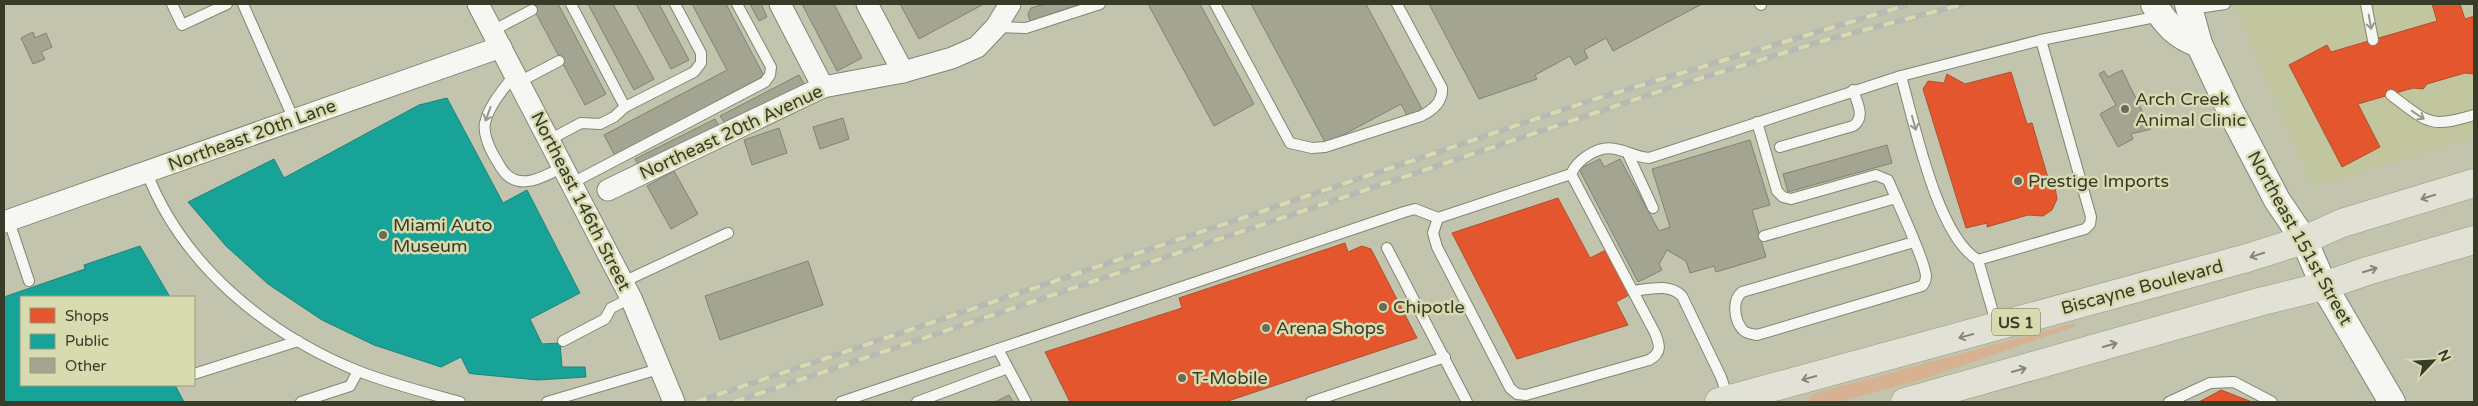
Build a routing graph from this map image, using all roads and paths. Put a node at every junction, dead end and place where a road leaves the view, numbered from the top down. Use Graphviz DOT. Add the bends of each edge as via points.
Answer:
graph roads {
  1 [pos="172,4"];
  2 [pos="227,4"];
  3 [pos="243,4"];
  4 [pos="478,4"];
  5 [pos="571,4"];
  6 [pos="675,4"];
  7 [pos="737,4"];
  8 [pos="780,4"];
  9 [pos="867,4"];
  10 [pos="1010,4"];
  11 [pos="1100,4"];
  12 [pos="1215,4"];
  13 [pos="1397,4"];
  14 [pos="2225,4"];
  15 [pos="2366,4"];
  16 [pos="2190,7"];
  17 [pos="532,10"];
  18 [pos="2157,10"];
  19 [pos="996,27"];
  20 [pos="496,39"];
  21 [pos="2041,40"];
  22 [pos="2373,40"];
  23 [pos="2200,44"];
  24 [pos="560,61"];
  25 [pos="903,72"];
  26 [pos="1901,76"];
  27 [pos="517,78"];
  28 [pos="823,87"];
  29 [pos="1853,90"];
  30 [pos="2391,95"];
  31 [pos="625,107"];
  32 [pos="2474,115"];
  33 [pos="294,120"];
  34 [pos="1757,122"];
  35 [pos="549,140"];
  36 [pos="1780,147"];
  37 [pos="1628,154"];
  38 [pos="147,173"];
  39 [pos="1571,174"];
  40 [pos="568,175"];
  41 [pos="2474,183"];
  42 [pos="608,190"];
  43 [pos="1896,198"];
  44 [pos="1653,208"];
  45 [pos="1438,218"];
  46 [pos="6,221"];
  47 [pos="728,233"];
  48 [pos="1764,236"];
  49 [pos="2304,240"];
  50 [pos="2474,240"];
  51 [pos="1914,242"];
  52 [pos="1387,248"];
  53 [pos="1978,260"];
  54 [pos="29,281"];
  55 [pos="2324,286"];
  56 [pos="627,290"];
  57 [pos="1633,291"];
  58 [pos="1997,327"];
  59 [pos="298,341"];
  60 [pos="563,341"];
  61 [pos="998,349"];
  62 [pos="1445,356"];
  63 [pos="662,368"];
  64 [pos="1008,368"];
  65 [pos="358,371"];
  66 [pos="195,374"];
  67 [pos="447,401"];
  68 [pos="1725,401"];
  69 [pos="301,402"];
  70 [pos="460,402"];
  71 [pos="547,402"];
  72 [pos="674,402"];
  73 [pos="841,402"];
  74 [pos="917,402"];
  75 [pos="1026,402"];
  76 [pos="1311,402"];
  77 [pos="1467,402"];
  78 [pos="1905,402"];
  79 [pos="2169,402"];
  80 [pos="2272,402"];
  81 [pos="2392,402"];
  1 -- 2 [label="lane" via="182,25"];
  3 -- 33 [label="lane"];
  4 -- 20 [label="street, Northeast 146th Street"];
  5 -- 31 [label="lane"];
  6 -- 31 [label="lane" via="701,53 701,63 694,72"];
  7 -- 40 [label="lane" via="771,67 765,82"];
  8 -- 28 [label="street"];
  9 -- 25 [label="street"];
  10 -- 19 [label="street, Northeast 20th Avenue"];
  11 -- 19 [label="lane" via="1026,28"];
  12 -- 13 [label="lane" via="1290,143 1312,148 1325,147 1421,116 1440,101 1442,88"];
  14 -- 16 [label="lane"];
  15 -- 22 [label="lane, one-way"];
  16 -- 23 [label="street, Northeast 151st Street"];
  17 -- 20 [label="lane"];
  18 -- 21 [label="lane"];
  18 -- 23 [label="street" via="2183,39"];
  19 -- 25 [label="street, Northeast 20th Avenue" via="976,47 952,58"];
  20 -- 27 [label="street, Northeast 146th Street"];
  20 -- 33 [label="street, Northeast 20th Lane"];
  21 -- 26 [label="lane"];
  21 -- 53 [label="lane" via="2092,217 2090,224 2084,229"];
  23 -- 49 [label="street, Northeast 151st Street" via="2277,200"];
  24 -- 27 [label="lane"];
  25 -- 28 [label="street, Northeast 20th Avenue"];
  26 -- 29 [label="lane"];
  26 -- 53 [label="lane, one-way" via="1938,204 1962,248"];
  27 -- 35 [label="street, Northeast 146th Street"];
  27 -- 40 [label="lane, one-way" via="491,106 484,131 492,151 506,175 517,181"];
  28 -- 42 [label="street, Northeast 20th Avenue"];
  29 -- 34 [label="lane"];
  29 -- 36 [label="lane" via="1861,115 1853,126"];
  30 -- 32 [label="lane, one-way" via="2421,118 2439,124"];
  31 -- 35 [label="lane" via="600,124 581,123"];
  33 -- 38 [label="street, Northeast 20th Lane"];
  34 -- 37 [label="lane" via="1649,158"];
  34 -- 43 [label="lane" via="1777,191 1783,197 1791,199 1876,175 1888,180"];
  35 -- 40 [label="street, Northeast 146th Street"];
  37 -- 39 [label="lane" via="1607,148 1582,159"];
  37 -- 44 [label="lane"];
  38 -- 46 [label="street, Northeast 20th Lane"];
  38 -- 59 [label="lane" via="157,200 214,277 242,302"];
  39 -- 45 [label="lane"];
  39 -- 57 [label="lane"];
  40 -- 56 [label="street, Northeast 146th Street"];
  41 -- 49 [label="main road, Biscayne Boulevard / US 1, one-way" via="2342,223"];
  43 -- 48 [label="lane"];
  43 -- 51 [label="lane"];
  45 -- 57 [label="lane" via="1434,233 1437,247 1510,388 1517,394 1526,396 1656,356 1659,350 1657,338"];
  45 -- 61 [label="lane" via="1415,210 1404,212"];
  46 -- 54 [label="lane"];
  47 -- 56 [label="lane"];
  49 -- 55 [label="street, Northeast 151st Street"];
  49 -- 58 [label="main road, Biscayne Boulevard / US 1, one-way"];
  55 -- 50 [label="main road, one-way"];
  51 -- 51 [label="lane" via="1926,274 1926,282 1922,286 1757,335 1741,329 1734,304 1742,292"];
  52 -- 62 [label="lane"];
  53 -- 58 [label="lane"];
  78 -- 55 [label="main road, one-way" via="1967,390 2260,302"];
  55 -- 81 [label="street, Northeast 151st Street"];
  56 -- 60 [label="lane" via="605,320"];
  56 -- 63 [label="street, Northeast 146th Street"];
  57 -- 68 [label="lane" via="1668,288 1682,296 1721,377"];
  58 -- 68 [label="main road, Biscayne Boulevard / US 1, one-way"];
  59 -- 65 [label="lane"];
  59 -- 66 [label="lane"];
  61 -- 64 [label="lane"];
  61 -- 73 [label="lane"];
  62 -- 76 [label="lane"];
  62 -- 77 [label="lane"];
  63 -- 71 [label="lane"];
  63 -- 72 [label="street, Northeast 146th Street"];
  64 -- 74 [label="lane"];
  64 -- 75 [label="lane"];
  65 -- 67 [label="lane"];
  65 -- 69 [label="lane" via="350,386"];
  67 -- 70 [label="lane"];
  79 -- 80 [label="lane" via="2210,383 2234,382"];
}
